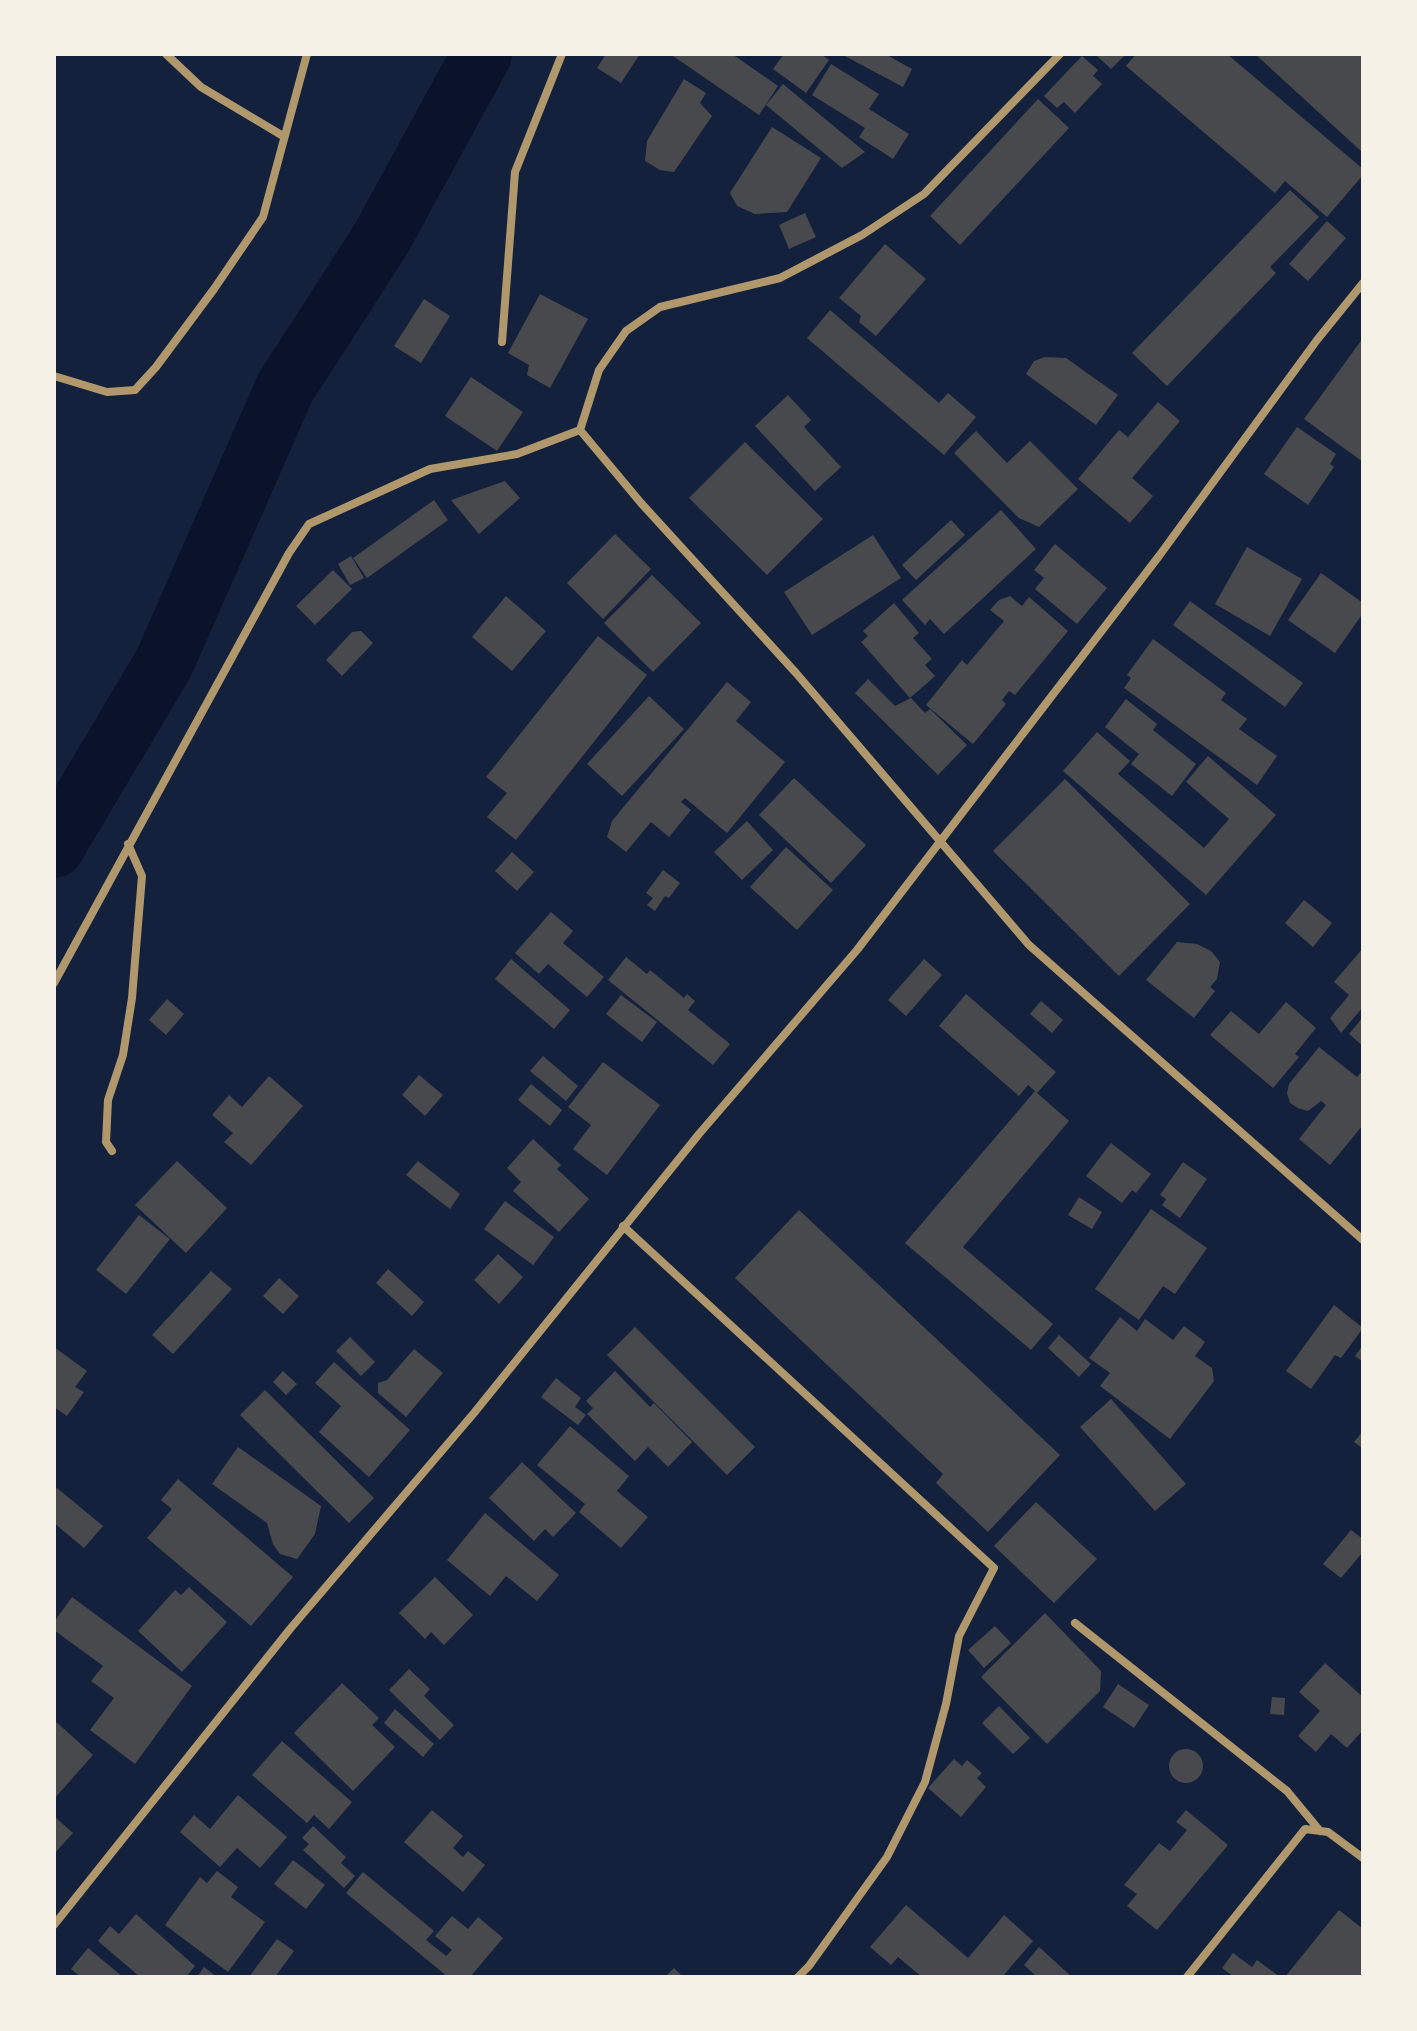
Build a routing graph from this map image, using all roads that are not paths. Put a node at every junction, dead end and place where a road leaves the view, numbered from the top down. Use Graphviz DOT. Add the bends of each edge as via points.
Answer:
graph roads {
  1 [pos="166,54"];
  2 [pos="307,54"];
  3 [pos="562,54"];
  4 [pos="1060,54"];
  5 [pos="283,136"];
  6 [pos="1363,283"];
  7 [pos="502,342"];
  8 [pos="54,376"];
  9 [pos="580,430"];
  10 [pos="939,841"];
  11 [pos="128,844"];
  12 [pos="54,983"];
  13 [pos="112,1151"];
  14 [pos="623,1226"];
  15 [pos="1363,1240"];
  16 [pos="1075,1623"];
  17 [pos="1320,1831"];
  18 [pos="1363,1858"];
  19 [pos="54,1925"];
  20 [pos="798,1977"];
  21 [pos="1187,1977"];
  1 -- 5 [label="street" via="201,87"];
  2 -- 5 [label="street"];
  3 -- 7 [label="street" via="515,172"];
  4 -- 9 [label="street" via="924,194 862,235 780,278 660,307 626,331 599,370"];
  5 -- 8 [label="street" via="263,217 135,390 107,392"];
  6 -- 10 [label="street"];
  9 -- 10 [label="street"];
  9 -- 11 [label="street" via="517,454 430,469 309,524"];
  10 -- 14 [label="street" via="857,950"];
  10 -- 15 [label="street" via="1029,945"];
  11 -- 12 [label="street"];
  11 -- 13 [label="street" via="142,876 132,998 123,1055 108,1100 106,1142"];
  14 -- 19 [label="street"];
  14 -- 20 [label="street" via="994,1568 959,1636 925,1782 887,1857"];
  16 -- 17 [label="street" via="1287,1791"];
  17 -- 18 [label="street"];
  17 -- 21 [label="street" via="1305,1829"];
}
